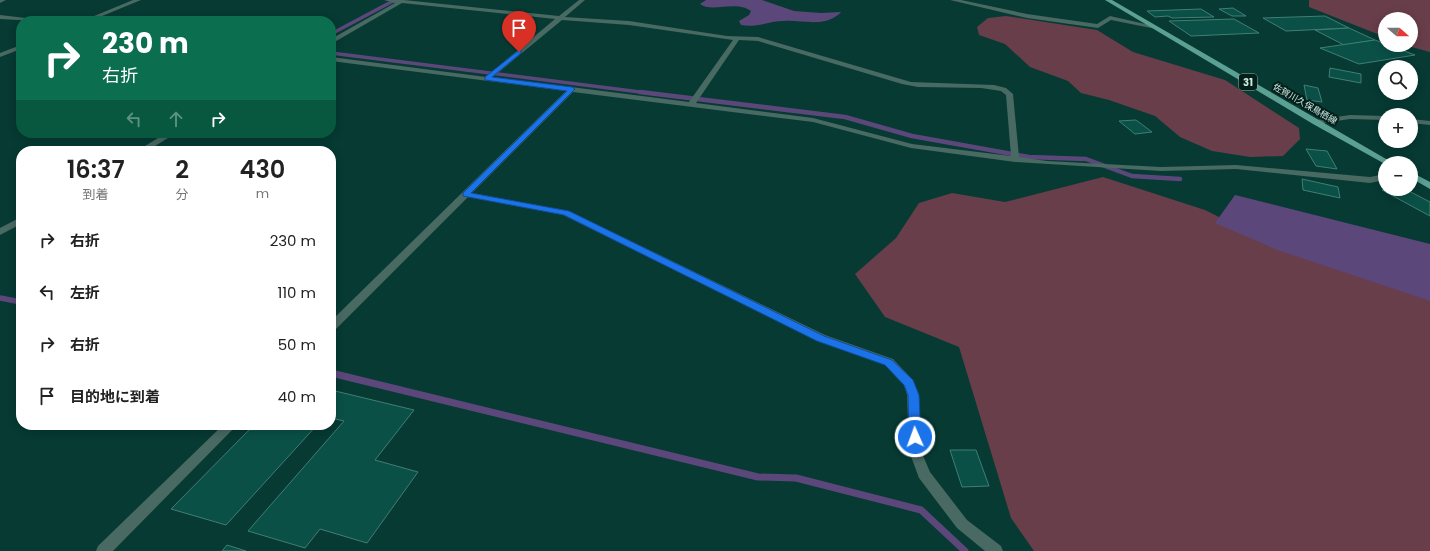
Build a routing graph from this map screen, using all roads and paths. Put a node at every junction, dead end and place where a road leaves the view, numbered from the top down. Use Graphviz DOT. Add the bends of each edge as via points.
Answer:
graph roads {
  1 [pos="3,0"];
  2 [pos="138,0"];
  3 [pos="387,0"];
  4 [pos="582,0"];
  5 [pos="953,0"];
  6 [pos="1108,0"];
  7 [pos="0,1"];
  8 [pos="402,1"];
  9 [pos="98,16"];
  10 [pos="0,17"];
  11 [pos="560,18"];
  12 [pos="16,19"];
  13 [pos="1151,26"];
  14 [pos="336,39"];
  15 [pos="737,39"];
  16 [pos="16,49"];
  17 [pos="0,55"];
  18 [pos="336,60"];
  19 [pos="487,78"];
  20 [pos="572,89"];
  21 [pos="691,105"];
  22 [pos="1378,118"];
  23 [pos="1316,122"];
  24 [pos="1418,122"];
  25 [pos="1430,123"];
  26 [pos="163,138"];
  27 [pos="150,146"];
  28 [pos="1378,157"];
  29 [pos="1015,160"];
  30 [pos="1378,178"];
  31 [pos="1418,179"];
  32 [pos="1430,186"];
  33 [pos="466,194"];
  34 [pos="16,223"];
  35 [pos="0,232"];
  36 [pos="336,322"];
  37 [pos="226,430"];
  38 [pos="103,551"];
  39 [pos="996,551"];
  1 -- 7 [label="street"];
  2 -- 9 [label="street"];
  3 -- 8 [label="street"];
  4 -- 11 [label="street"];
  5 -- 13 [label="street" via="1027,16 1098,26 1110,18"];
  6 -- 13 [label="main road, 佐賀川久保鳥栖線 / 31"];
  8 -- 11 [label="street"];
  8 -- 14 [label="street"];
  10 -- 12 [label="street"];
  11 -- 15 [label="street" via="645,25"];
  11 -- 19 [label="street"];
  13 -- 23 [label="main road, 佐賀川久保鳥栖線 / 31"];
  15 -- 21 [label="street"];
  15 -- 29 [label="street" via="758,40 902,82 1003,89 1009,94"];
  16 -- 17 [label="street"];
  18 -- 19 [label="street"];
  19 -- 20 [label="street"];
  20 -- 21 [label="street"];
  20 -- 33 [label="street"];
  21 -- 29 [label="street" via="813,120 911,146"];
  22 -- 23 [label="street" via="1350,117"];
  23 -- 28 [label="main road, 佐賀川久保鳥栖線 / 31"];
  24 -- 25 [label="street"];
  26 -- 27 [label="street"];
  29 -- 30 [label="street" via="1161,170 1236,167 1370,180"];
  31 -- 32 [label="main road"];
  33 -- 36 [label="street"];
  33 -- 39 [label="street" via="566,213 821,338 889,362 909,383 914,395 915,450 924,474 962,524"];
  34 -- 35 [label="street"];
  37 -- 38 [label="street"];
}
